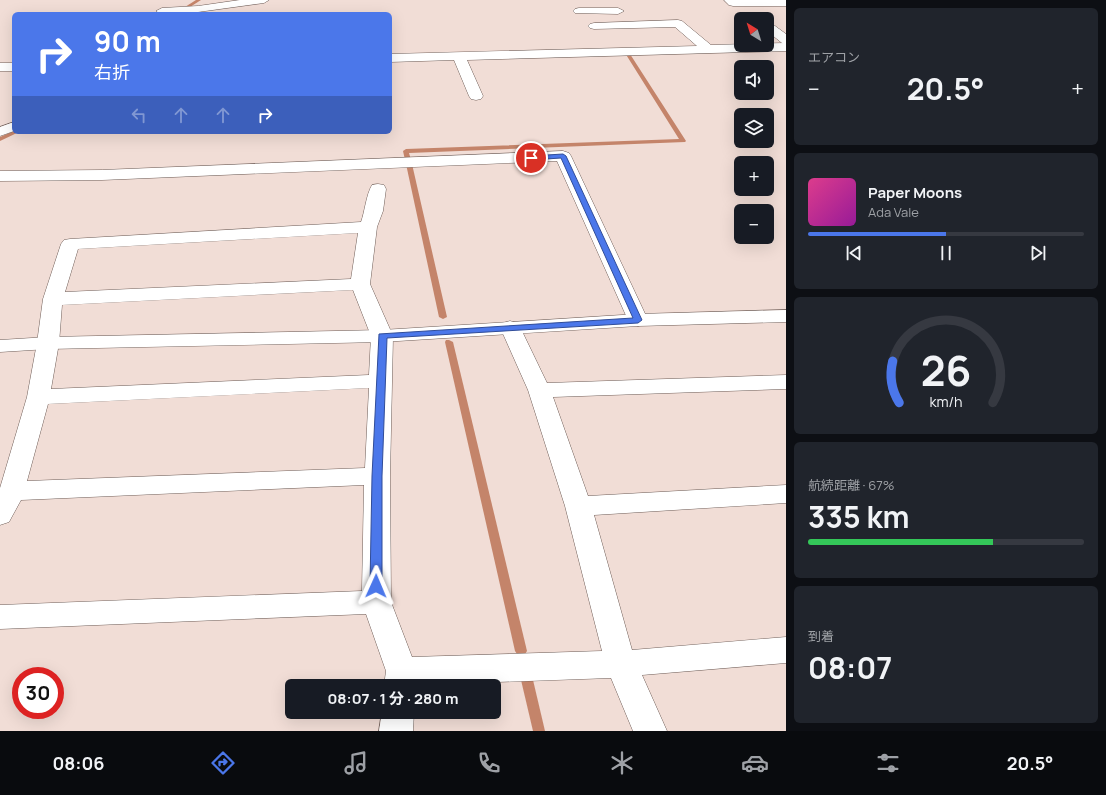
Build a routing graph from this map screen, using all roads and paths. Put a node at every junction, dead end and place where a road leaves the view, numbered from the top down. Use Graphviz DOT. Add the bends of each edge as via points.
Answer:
graph roads {
  1 [pos="181,0"];
  2 [pos="264,0"];
  3 [pos="569,0"];
  4 [pos="729,0"];
  5 [pos="786,3"];
  6 [pos="579,11"];
  7 [pos="159,12"];
  8 [pos="630,12"];
  9 [pos="594,26"];
  10 [pos="774,31"];
  11 [pos="786,40"];
  12 [pos="786,47"];
  13 [pos="708,49"];
  14 [pos="619,51"];
  15 [pos="459,56"];
  16 [pos="392,58"];
  17 [pos="12,67"];
  18 [pos="0,68"];
  19 [pos="476,96"];
  20 [pos="12,127"];
  21 [pos="0,132"];
  22 [pos="0,176"];
  23 [pos="378,189"];
  24 [pos="368,227"];
  25 [pos="360,284"];
  26 [pos="53,299"];
  27 [pos="786,316"];
  28 [pos="638,320"];
  29 [pos="510,327"];
  30 [pos="382,336"];
  31 [pos="48,343"];
  32 [pos="0,346"];
  33 [pos="380,381"];
  34 [pos="786,382"];
  35 [pos="539,390"];
  36 [pos="38,397"];
  37 [pos="377,476"];
  38 [pos="12,491"];
  39 [pos="786,494"];
  40 [pos="578,506"];
  41 [pos="0,515"];
  42 [pos="376,602"];
  43 [pos="0,617"];
  44 [pos="786,650"];
  45 [pos="621,664"];
  46 [pos="401,678"];
  47 [pos="397,719"];
  48 [pos="396,731"];
  49 [pos="650,731"];
  1 -- 7 [label="street"];
  2 -- 7 [label="street"];
  3 -- 6 [label="street"];
  4 -- 5 [label="street" via="732,3"];
  6 -- 8 [label="street"];
  6 -- 9 [label="street"];
  9 -- 13 [label="street" via="678,23"];
  9 -- 14 [label="street"];
  10 -- 11 [label="street"];
  12 -- 13 [label="street"];
  13 -- 14 [label="street"];
  14 -- 15 [label="street"];
  15 -- 16 [label="street"];
  15 -- 19 [label="street"];
  17 -- 18 [label="street"];
  20 -- 21 [label="street"];
  22 -- 28 [label="street" via="102,175 563,156"];
  23 -- 24 [label="street"];
  24 -- 25 [label="street"];
  24 -- 26 [label="street" via="70,244"];
  25 -- 26 [label="street"];
  25 -- 30 [label="street"];
  26 -- 31 [label="street"];
  27 -- 28 [label="street"];
  28 -- 29 [label="street"];
  29 -- 30 [label="street"];
  29 -- 35 [label="street"];
  30 -- 31 [label="street"];
  30 -- 33 [label="street"];
  31 -- 32 [label="street"];
  31 -- 36 [label="street"];
  33 -- 36 [label="street"];
  33 -- 37 [label="street"];
  34 -- 35 [label="street"];
  35 -- 40 [label="street"];
  36 -- 38 [label="street"];
  37 -- 38 [label="street"];
  37 -- 42 [label="street"];
  38 -- 41 [label="street"];
  39 -- 40 [label="street"];
  40 -- 45 [label="street"];
  42 -- 43 [label="street"];
  42 -- 46 [label="street"];
  44 -- 45 [label="street"];
  45 -- 46 [label="street"];
  45 -- 49 [label="street"];
  47 -- 48 [label="street"];
}
